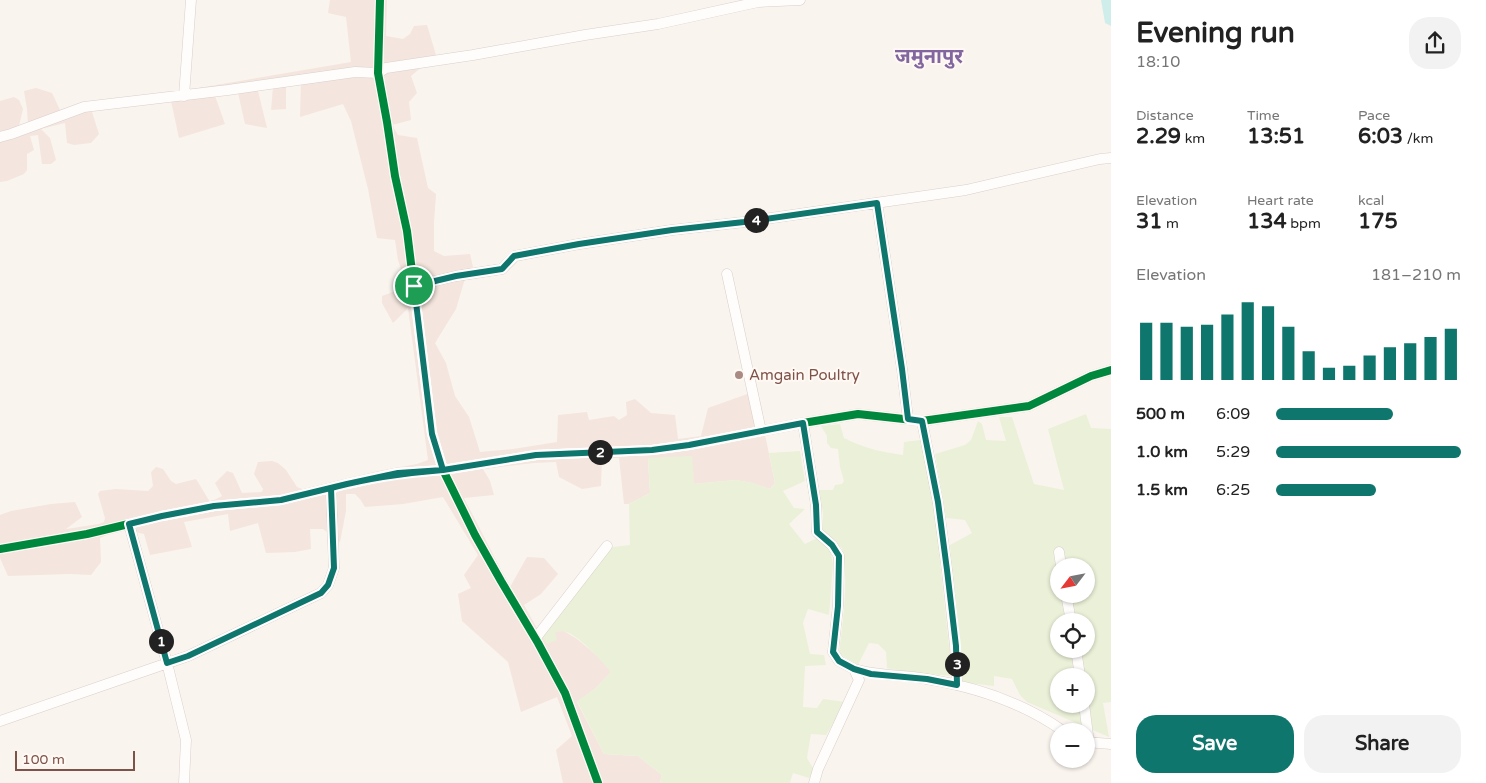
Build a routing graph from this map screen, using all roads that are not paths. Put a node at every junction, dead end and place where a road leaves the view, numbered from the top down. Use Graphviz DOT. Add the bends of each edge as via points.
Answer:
graph roads {
  1 [pos="191,0"];
  2 [pos="380,0"];
  3 [pos="800,0"];
  4 [pos="378,73"];
  5 [pos="184,96"];
  6 [pos="0,137"];
  7 [pos="1111,158"];
  8 [pos="877,203"];
  9 [pos="727,274"];
  10 [pos="414,286"];
  11 [pos="1110,372"];
  12 [pos="908,419"];
  13 [pos="922,421"];
  14 [pos="803,423"];
  15 [pos="761,432"];
  16 [pos="443,470"];
  17 [pos="331,488"];
  18 [pos="129,524"];
  19 [pos="607,546"];
  20 [pos="0,549"];
  21 [pos="1059,552"];
  22 [pos="1060,558"];
  23 [pos="535,639"];
  24 [pos="167,663"];
  25 [pos="854,669"];
  26 [pos="957,685"];
  27 [pos="0,721"];
  28 [pos="1051,723"];
  29 [pos="1095,743"];
  30 [pos="1111,744"];
  31 [pos="184,783"];
  32 [pos="598,783"];
  33 [pos="814,783"];
  1 -- 5 [label="street"];
  2 -- 4 [label="street"];
  3 -- 4 [label="street" via="758,2 658,24 386,68"];
  4 -- 5 [label="street" via="356,72"];
  4 -- 10 [label="street"];
  5 -- 6 [label="street" via="84,107"];
  7 -- 8 [label="street" via="966,190"];
  8 -- 10 [label="street" via="579,244 514,256 502,269"];
  8 -- 12 [label="street"];
  9 -- 15 [label="street"];
  10 -- 16 [label="street" via="432,434"];
  11 -- 13 [label="street" via="1091,376 1029,406"];
  12 -- 13 [label="street"];
  12 -- 14 [label="street" via="858,414"];
  13 -- 26 [label="street" via="938,502 956,646"];
  14 -- 15 [label="street"];
  14 -- 25 [label="street" via="817,532 839,556 833,652 839,661"];
  15 -- 16 [label="street" via="652,450 536,455"];
  16 -- 17 [label="street" via="398,473"];
  16 -- 23 [label="street" via="475,535"];
  17 -- 18 [label="street" via="281,500 214,506"];
  17 -- 24 [label="street" via="334,568 328,585 321,593"];
  18 -- 20 [label="street"];
  18 -- 24 [label="street"];
  19 -- 23 [label="street"];
  21 -- 22 [label="street"];
  23 -- 32 [label="street" via="565,694"];
  24 -- 27 [label="street"];
  24 -- 31 [label="street" via="186,740"];
  25 -- 26 [label="street"];
  25 -- 33 [label="street" via="859,680"];
  26 -- 28 [label="street" via="1013,702"];
  29 -- 30 [label="street"];
}
